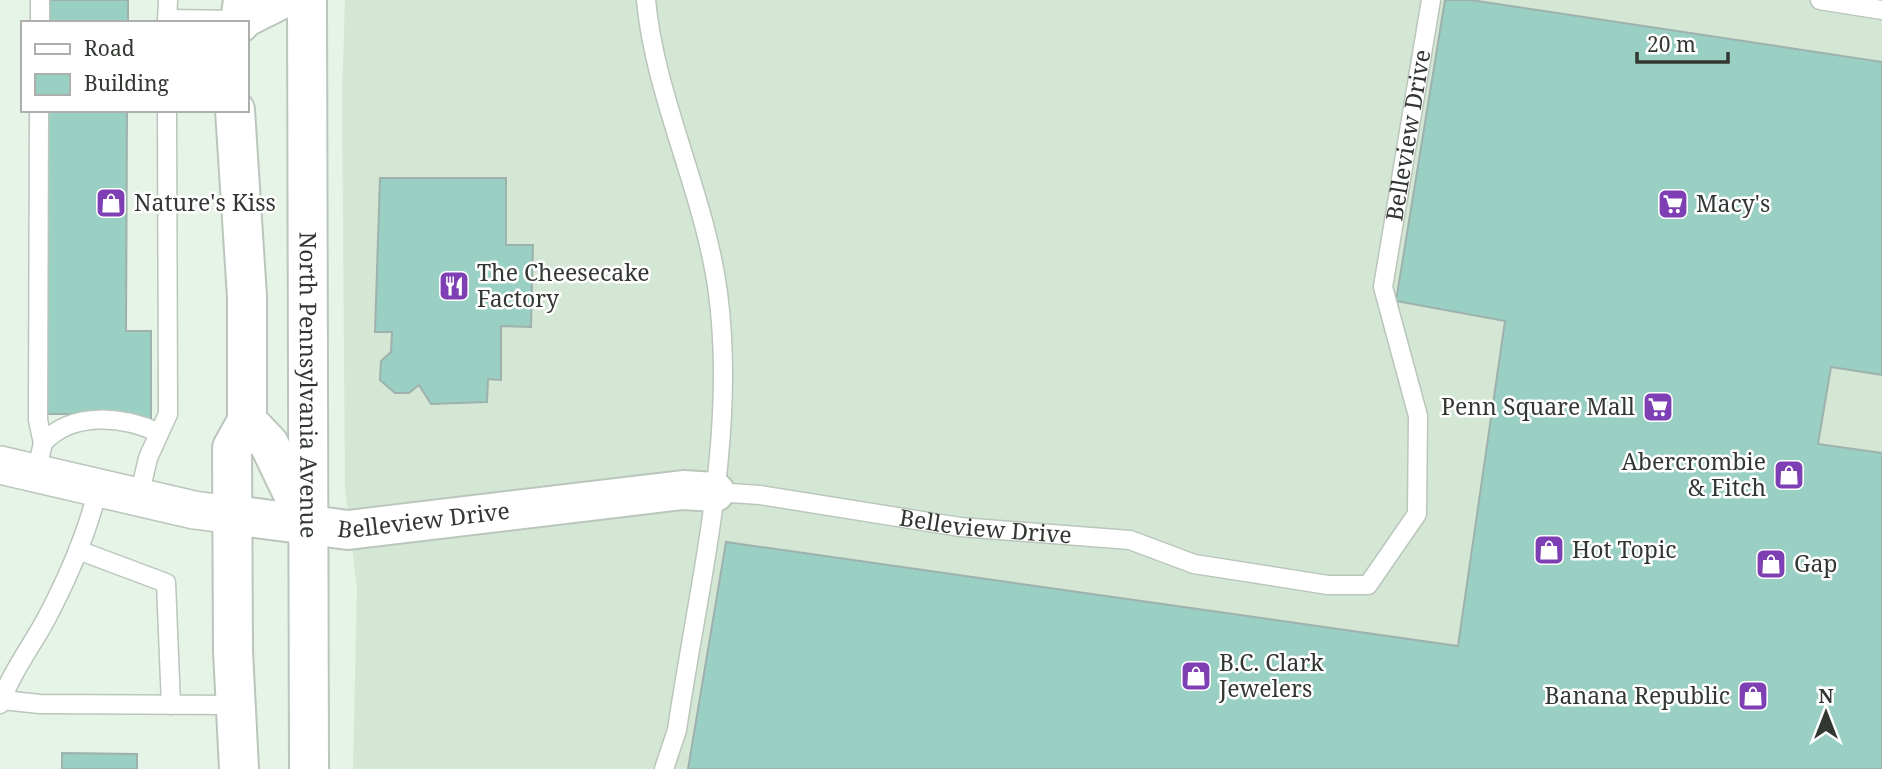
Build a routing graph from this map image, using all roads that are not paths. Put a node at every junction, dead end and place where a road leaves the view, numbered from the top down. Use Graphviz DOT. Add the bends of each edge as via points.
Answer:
graph roads {
  1 [pos="40,0"];
  2 [pos="168,0"];
  3 [pos="280,0"];
  4 [pos="307,0"];
  5 [pos="646,0"];
  6 [pos="1431,0"];
  7 [pos="1820,0"];
  8 [pos="1882,10"];
  9 [pos="241,14"];
  10 [pos="40,21"];
  11 [pos="167,21"];
  12 [pos="40,112"];
  13 [pos="167,112"];
  14 [pos="235,112"];
  15 [pos="247,421"];
  16 [pos="159,433"];
  17 [pos="39,458"];
  18 [pos="0,465"];
  19 [pos="98,488"];
  20 [pos="715,492"];
  21 [pos="139,497"];
  22 [pos="233,515"];
  23 [pos="309,525"];
  24 [pos="79,551"];
  25 [pos="1,702"];
  26 [pos="171,705"];
  27 [pos="236,705"];
  28 [pos="239,769"];
  29 [pos="309,769"];
  30 [pos="664,769"];
  1 -- 10 [label="lane"];
  2 -- 11 [label="lane"];
  3 -- 9 [label="main road"];
  4 -- 23 [label="main road, North Pennsylvania Avenue"];
  5 -- 20 [label="lane" via="651,38 718,291 724,411"];
  6 -- 20 [label="lane, Belleview Drive" via="1383,287 1418,415 1417,514 1368,585 1328,585 1194,564 1130,540 960,527"];
  7 -- 8 [label="lane"];
  9 -- 11 [label="lane"];
  12 -- 17 [label="lane"];
  13 -- 16 [label="lane" via="168,414"];
  14 -- 15 [label="main road" via="247,297"];
  15 -- 22 [label="main road" via="232,448"];
  15 -- 23 [label="main road" via="269,444"];
  16 -- 17 [label="lane" via="134,423 87,421 63,427"];
  16 -- 21 [label="lane"];
  17 -- 18 [label="street, Belleview Drive"];
  17 -- 19 [label="street, Belleview Drive"];
  19 -- 21 [label="street, Belleview Drive"];
  19 -- 24 [label="lane"];
  20 -- 23 [label="main road, Belleview Drive" via="683,490 348,530"];
  20 -- 30 [label="lane" via="677,730"];
  21 -- 22 [label="street, Belleview Drive"];
  22 -- 23 [label="main road, Belleview Drive"];
  22 -- 27 [label="main road"];
  23 -- 29 [label="main road, North Pennsylvania Avenue"];
  24 -- 25 [label="lane" via="44,623 11,675"];
  24 -- 26 [label="lane" via="166,583"];
  25 -- 26 [label="lane"];
  26 -- 27 [label="lane"];
  27 -- 28 [label="main road"];
}
